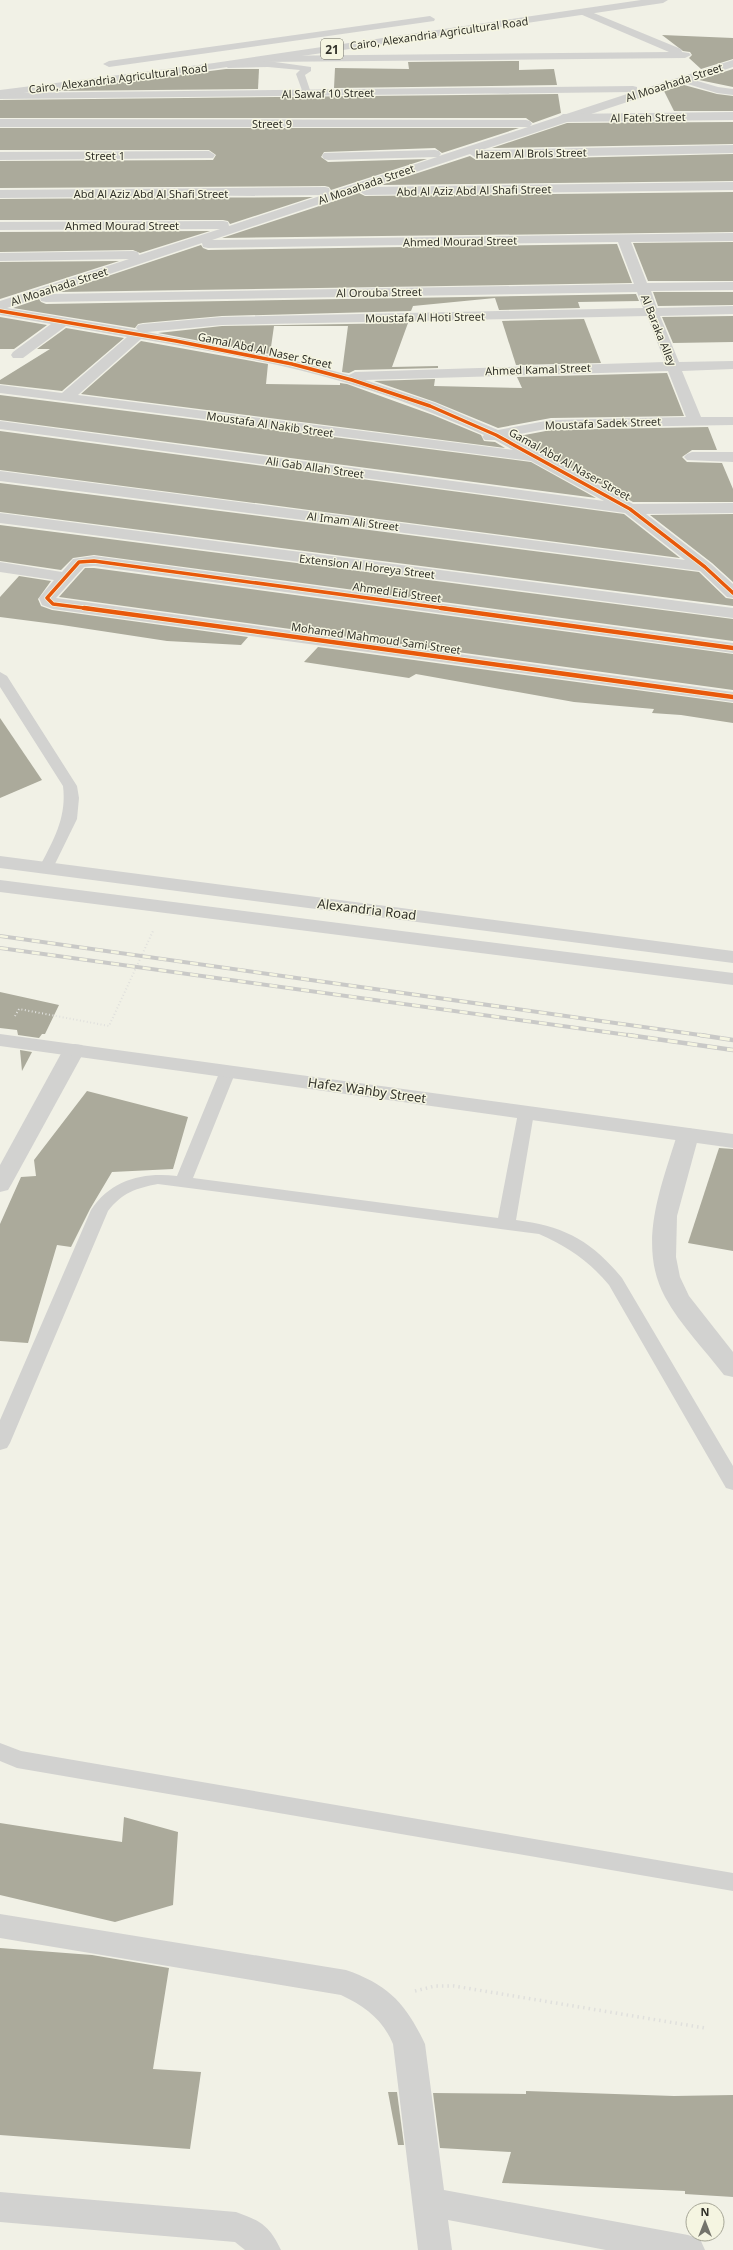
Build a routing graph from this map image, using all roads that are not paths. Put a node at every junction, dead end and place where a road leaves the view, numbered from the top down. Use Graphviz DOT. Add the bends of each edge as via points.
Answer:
graph roads {
  1 [pos="663,0"];
  2 [pos="584,12"];
  3 [pos="441,18"];
  4 [pos="234,47"];
  5 [pos="685,54"];
  6 [pos="154,58"];
  7 [pos="262,59"];
  8 [pos="733,63"];
  9 [pos="214,66"];
  10 [pos="94,67"];
  11 [pos="719,68"];
  12 [pos="172,72"];
  13 [pos="684,80"];
  14 [pos="656,89"];
  15 [pos="0,92"];
  16 [pos="733,92"];
  17 [pos="307,93"];
  18 [pos="0,96"];
  19 [pos="733,116"];
  20 [pos="563,118"];
  21 [pos="0,123"];
  22 [pos="129,123"];
  23 [pos="545,124"];
  24 [pos="733,149"];
  25 [pos="455,154"];
  26 [pos="127,155"];
  27 [pos="209,155"];
  28 [pos="0,156"];
  29 [pos="328,156"];
  30 [pos="733,186"];
  31 [pos="344,191"];
  32 [pos="0,194"];
  33 [pos="243,225"];
  34 [pos="0,226"];
  35 [pos="733,237"];
  36 [pos="623,239"];
  37 [pos="187,244"];
  38 [pos="152,255"];
  39 [pos="0,257"];
  40 [pos="733,286"];
  41 [pos="641,287"];
  42 [pos="24,298"];
  43 [pos="0,306"];
  44 [pos="733,310"];
  45 [pos="0,311"];
  46 [pos="652,312"];
  47 [pos="63,322"];
  48 [pos="118,331"];
  49 [pos="138,334"];
  50 [pos="18,355"];
  51 [pos="733,365"];
  52 [pos="673,366"];
  53 [pos="342,377"];
  54 [pos="0,388"];
  55 [pos="66,397"];
  56 [pos="695,421"];
  57 [pos="733,421"];
  58 [pos="0,425"];
  59 [pos="496,434"];
  60 [pos="452,448"];
  61 [pos="733,457"];
  62 [pos="541,458"];
  63 [pos="692,458"];
  64 [pos="0,476"];
  65 [pos="733,508"];
  66 [pos="630,509"];
  67 [pos="0,518"];
  68 [pos="705,567"];
  69 [pos="0,568"];
  70 [pos="66,577"];
  71 [pos="733,593"];
  72 [pos="733,613"];
  73 [pos="733,648"];
  74 [pos="0,676"];
  75 [pos="733,697"];
  76 [pos="0,862"];
  77 [pos="46,868"];
  78 [pos="0,886"];
  79 [pos="733,957"];
  80 [pos="733,979"];
  81 [pos="0,1040"];
  82 [pos="74,1050"];
  83 [pos="228,1071"];
  84 [pos="526,1113"];
  85 [pos="688,1135"];
  86 [pos="733,1141"];
  87 [pos="183,1182"];
  88 [pos="0,1185"];
  89 [pos="506,1224"];
  90 [pos="733,1369"];
  91 [pos="0,1443"];
  92 [pos="733,1483"];
  93 [pos="0,1750"];
  94 [pos="733,1882"];
  95 [pos="0,1926"];
  96 [pos="429,2202"];
  97 [pos="0,2207"];
  98 [pos="264,2250"];
  99 [pos="435,2250"];
  100 [pos="688,2250"];
  1 -- 2 [label="main road, Cairo, Alexandria Agricultural Road / 21"];
  2 -- 5 [label="main road"];
  2 -- 7 [label="main road, Cairo, Alexandria Agricultural Road / 21"];
  3 -- 4 [label="main road, Cairo, Alexandria Agricultural Road / 21"];
  4 -- 6 [label="main road, Cairo, Alexandria Agricultural Road / 21"];
  4 -- 7 [label="main road" via="230,49 232,53"];
  5 -- 7 [label="main road"];
  5 -- 11 [label="main road"];
  6 -- 10 [label="main road, Cairo, Alexandria Agricultural Road / 21"];
  6 -- 12 [label="main road" via="167,60 173,64 175,67"];
  7 -- 9 [label="main road, Cairo, Alexandria Agricultural Road / 21"];
  8 -- 11 [label="main road, Al Moaahada Street"];
  9 -- 12 [label="main road, Cairo, Alexandria Agricultural Road / 21"];
  9 -- 17 [label="lane" via="255,63 291,65 308,69 300,74"];
  11 -- 13 [label="main road, Al Moaahada Street"];
  12 -- 15 [label="main road, Cairo, Alexandria Agricultural Road / 21"];
  13 -- 14 [label="main road, Al Moaahada Street"];
  13 -- 16 [label="lane"];
  14 -- 17 [label="main road, Al Sawaf 10 Street"];
  14 -- 20 [label="main road, Al Moaahada Street"];
  17 -- 18 [label="main road, Al Sawaf 10 Street"];
  19 -- 20 [label="main road, Al Fateh Street"];
  20 -- 23 [label="main road, Al Moaahada Street"];
  21 -- 22 [label="main road, Street 9"];
  22 -- 23 [label="main road, Street 9"];
  22 -- 26 [label="main road"];
  23 -- 25 [label="main road, Al Moaahada Street"];
  24 -- 25 [label="main road, Hazem Al Brols Street"];
  25 -- 29 [label="main road, Hazem Al Brols Street"];
  25 -- 31 [label="main road, Al Moaahada Street"];
  26 -- 27 [label="main road, Street 1"];
  26 -- 28 [label="main road, Street 1"];
  30 -- 31 [label="main road, Abd Al Aziz Abd Al Shafi Street"];
  31 -- 32 [label="main road, Abd Al Aziz Abd Al Shafi Street"];
  31 -- 33 [label="main road, Al Moaahada Street"];
  33 -- 34 [label="main road, Ahmed Mourad Street"];
  33 -- 37 [label="main road, Al Moaahada Street"];
  35 -- 36 [label="main road, Ahmed Mourad Street"];
  36 -- 37 [label="main road, Ahmed Mourad Street"];
  36 -- 41 [label="main road, Al Baraka Alley"];
  37 -- 38 [label="main road, Al Moaahada Street"];
  38 -- 39 [label="main road"];
  38 -- 42 [label="main road, Al Moaahada Street"];
  40 -- 41 [label="main road, Al Orouba Street"];
  41 -- 42 [label="main road, Al Orouba Street"];
  41 -- 46 [label="main road, Al Baraka Alley"];
  42 -- 43 [label="main road, Al Moaahada Street"];
  44 -- 46 [label="main road, Moustafa Al Hoti Street"];
  45 -- 47 [label="main road, Gamal Abd Al Naser Street"];
  46 -- 48 [label="main road, Moustafa Al Hoti Street" via="222,321"];
  46 -- 52 [label="main road, Al Baraka Alley"];
  47 -- 48 [label="main road, Gamal Abd Al Naser Street"];
  47 -- 50 [label="main road"];
  48 -- 49 [label="main road, Gamal Abd Al Naser Street"];
  49 -- 53 [label="main road, Gamal Abd Al Naser Street" via="292,364"];
  49 -- 55 [label="main road"];
  51 -- 52 [label="main road, Ahmed Kamal Street"];
  52 -- 53 [label="main road, Ahmed Kamal Street"];
  52 -- 56 [label="main road, Al Baraka Alley"];
  53 -- 59 [label="main road, Gamal Abd Al Naser Street" via="430,406"];
  54 -- 55 [label="main road, Moustafa Al Nakib Street"];
  55 -- 60 [label="main road, Moustafa Al Nakib Street"];
  56 -- 57 [label="main road, Moustafa Sadek Street"];
  56 -- 59 [label="main road, Moustafa Sadek Street" via="551,424"];
  58 -- 66 [label="main road, Ali Gab Allah Street"];
  59 -- 60 [label="main road, Moustafa Sadek Street"];
  59 -- 62 [label="main road, Gamal Abd Al Naser Street"];
  60 -- 62 [label="main road, Moustafa Al Nakib Street"];
  61 -- 63 [label="main road"];
  62 -- 66 [label="main road, Gamal Abd Al Naser Street"];
  64 -- 68 [label="main road, Al Imam Ali Street"];
  65 -- 66 [label="main road, Ali Gab Allah Street"];
  66 -- 68 [label="main road, Gamal Abd Al Naser Street"];
  67 -- 72 [label="main road, Extension Al Horeya Street"];
  68 -- 71 [label="main road, Gamal Abd Al Naser Street"];
  69 -- 70 [label="main road"];
  70 -- 73 [label="main road, Ahmed Eid Street" via="79,562 94,561"];
  70 -- 75 [label="main road, Mohamed Mahmoud Sami Street" via="47,598 48,601 53,604"];
  74 -- 77 [label="lane" via="70,786 72,806 69,825"];
  76 -- 77 [label="main road, Alexandria Road"];
  77 -- 79 [label="main road, Alexandria Road"];
  78 -- 80 [label="main road, Alexandria Road"];
  81 -- 82 [label="main road, Hafez Wahby Street"];
  82 -- 83 [label="main road, Hafez Wahby Street"];
  82 -- 88 [label="main road"];
  83 -- 84 [label="main road, Hafez Wahby Street"];
  83 -- 87 [label="lane"];
  84 -- 85 [label="main road, Hafez Wahby Street"];
  84 -- 89 [label="lane"];
  85 -- 86 [label="main road, Hafez Wahby Street"];
  85 -- 90 [label="main road" via="669,1201 662,1238 665,1265 677,1296"];
  87 -- 89 [label="lane"];
  87 -- 91 [label="lane" via="158,1179 132,1183 111,1194 100,1210"];
  89 -- 92 [label="lane" via="543,1229 566,1238 586,1250 603,1265 616,1282"];
  93 -- 94 [label="lane" via="17,1759"];
  95 -- 96 [label="main road" via="346,1983 369,1993 384,2005 401,2025 409,2044"];
  96 -- 99 [label="main road"];
  96 -- 100 [label="main road"];
  97 -- 98 [label="main road" via="236,2227 249,2231 259,2240"];
}
